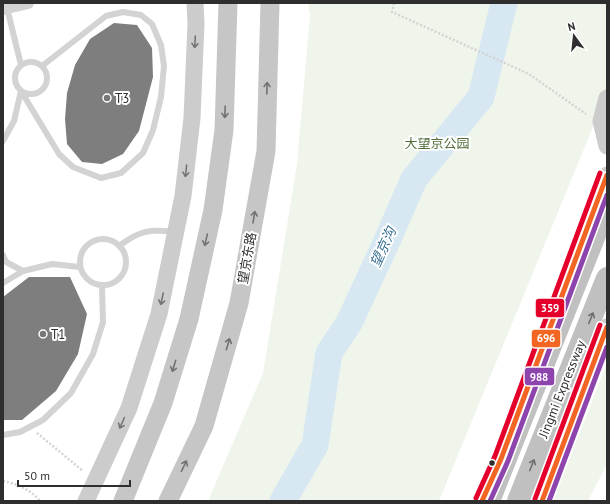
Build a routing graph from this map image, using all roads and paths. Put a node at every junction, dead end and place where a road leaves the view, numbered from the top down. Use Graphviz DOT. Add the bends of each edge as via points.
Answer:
graph roads {
  1 [pos="28,3"];
  2 [pos="195,3"];
  3 [pos="228,3"];
  4 [pos="270,3"];
  5 [pos="394,3"];
  6 [pos="5,9"];
  7 [pos="21,65"];
  8 [pos="42,66"];
  9 [pos="21,91"];
  10 [pos="607,98"];
  11 [pos="601,121"];
  12 [pos="3,141"];
  13 [pos="607,146"];
  14 [pos="607,176"];
  15 [pos="607,205"];
  16 [pos="176,232"];
  17 [pos="119,246"];
  18 [pos="3,255"];
  19 [pos="80,267"];
  20 [pos="22,271"];
  21 [pos="607,278"];
  22 [pos="3,283"];
  23 [pos="102,286"];
  24 [pos="607,327"];
  25 [pos="29,427"];
  26 [pos="3,435"];
  27 [pos="84,472"];
  28 [pos="3,481"];
  29 [pos="40,501"];
  30 [pos="86,501"];
  31 [pos="123,501"];
  32 [pos="168,501"];
  33 [pos="482,501"];
  34 [pos="489,501"];
  35 [pos="518,501"];
  36 [pos="542,501"];
  1 -- 6 [label="street"];
  2 -- 16 [label="street, one-way" via="192,118"];
  3 -- 31 [label="main road, one-way" via="224,130 214,210 189,319 163,403"];
  32 -- 4 [label="main road, 望京东路, one-way" via="204,426 240,303 266,151"];
  5 -- 11 [label="path" via="392,12 529,74 580,110"];
  6 -- 7 [label="lane"];
  7 -- 8 [label="lane" via="32,62"];
  7 -- 9 [label="lane" via="15,78 15,83"];
  8 -- 9 [label="lane" via="47,76 44,87 35,93"];
  8 -- 9 [label="lane" via="106,16 123,12 141,15 152,24 161,45 164,66 161,97 153,130 143,153 120,173 101,178 73,167 59,154"];
  9 -- 12 [label="lane" via="14,121"];
  10 -- 11 [label="street"];
  11 -- 13 [label="street"];
  14 -- 33 [label="street" via="501,460"];
  15 -- 34 [label="highway, Jingmi Expressway"];
  16 -- 17 [label="lane" via="146,231 132,236"];
  16 -- 30 [label="street, one-way" via="159,314 129,408"];
  17 -- 19 [label="lane" via="106,239 92,242 82,252"];
  17 -- 23 [label="lane" via="125,256 126,268 117,281"];
  18 -- 20 [label="lane" via="6,262"];
  19 -- 20 [label="lane" via="52,264"];
  19 -- 23 [label="lane" via="87,280"];
  20 -- 22 [label="lane"];
  35 -- 21 [label="highway, Jingmi Expressway, one-way"];
  23 -- 25 [label="lane" via="103,322 93,354 71,393 43,420"];
  24 -- 36 [label="street"];
  25 -- 26 [label="lane" via="20,432"];
  25 -- 27 [label="path"];
  28 -- 29 [label="path" via="18,484"];
}
